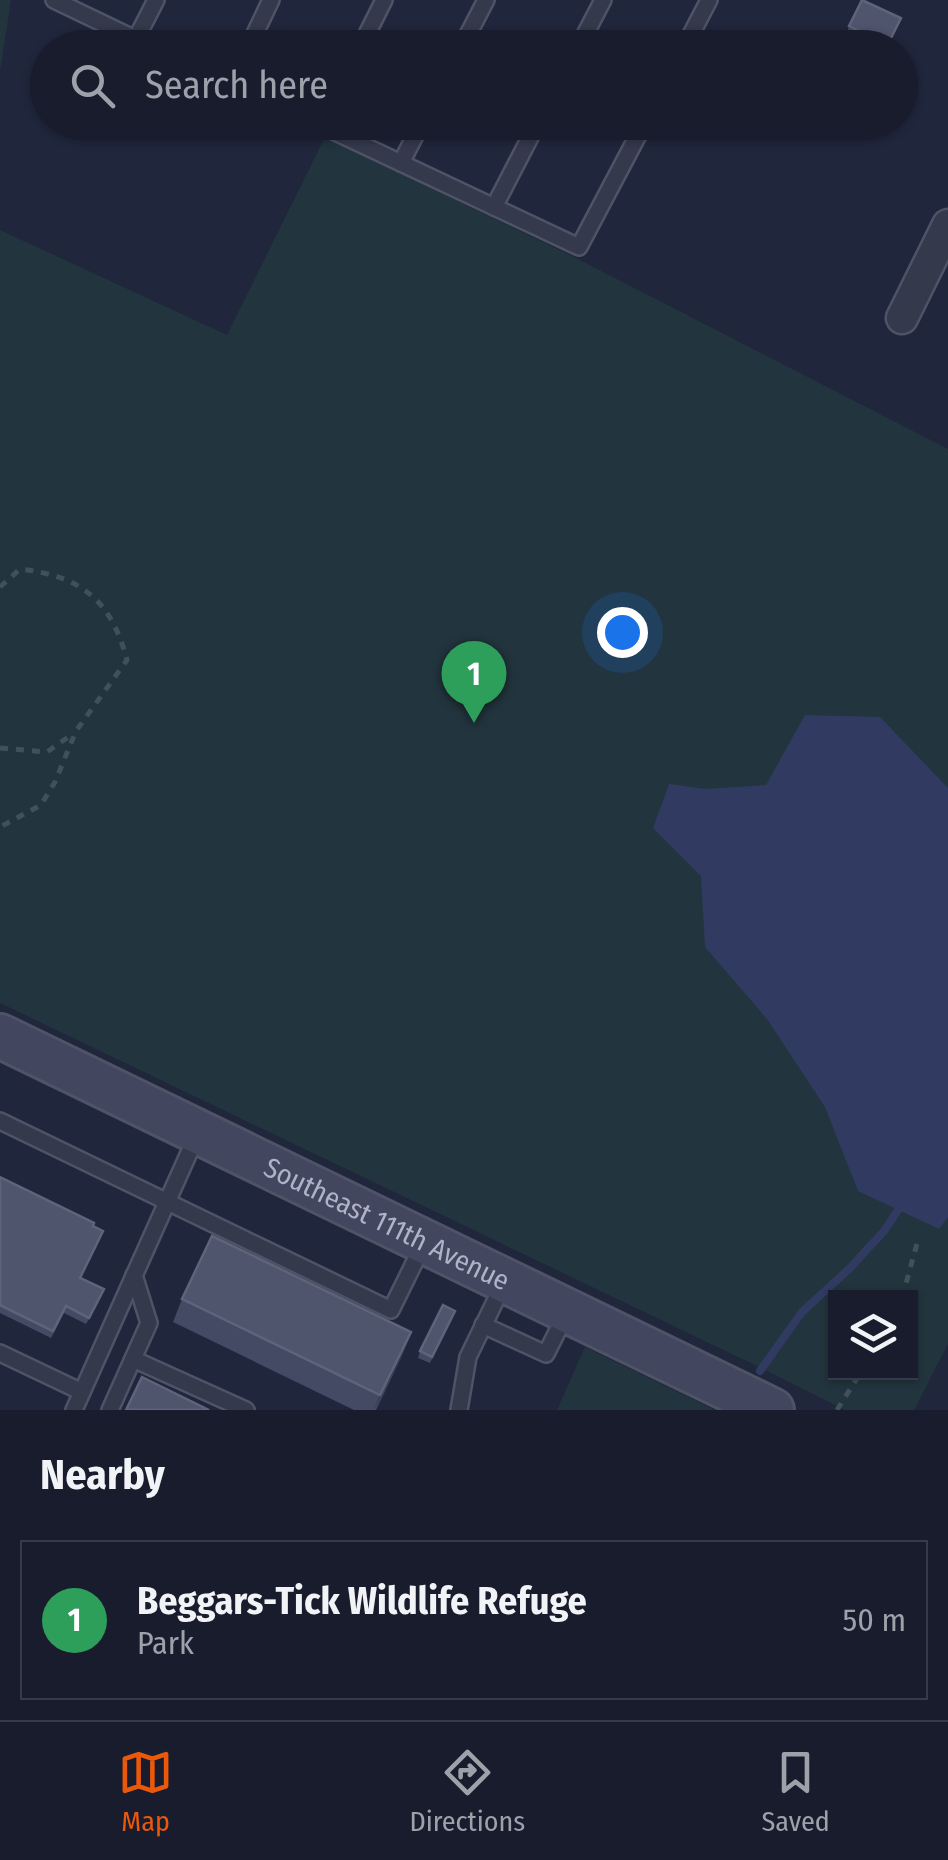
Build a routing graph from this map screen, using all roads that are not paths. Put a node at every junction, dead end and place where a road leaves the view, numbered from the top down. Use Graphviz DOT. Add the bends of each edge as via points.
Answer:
graph roads {
  1 [pos="54,0"];
  2 [pos="156,0"];
  3 [pos="271,0"];
  4 [pos="384,0"];
  5 [pos="486,0"];
  6 [pos="603,0"];
  7 [pos="709,0"];
  8 [pos="117,30"];
  9 [pos="141,30"];
  10 [pos="257,30"];
  11 [pos="369,30"];
  12 [pos="470,30"];
  13 [pos="587,30"];
  14 [pos="693,30"];
  15 [pos="353,140"];
  16 [pos="412,140"];
  17 [pos="529,140"];
  18 [pos="635,140"];
  19 [pos="400,163"];
  20 [pos="494,207"];
  21 [pos="948,224"];
  22 [pos="902,318"];
  23 [pos="0,1036"];
  24 [pos="0,1121"];
  25 [pos="199,1132"];
  26 [pos="168,1200"];
  27 [pos="425,1241"];
  28 [pos="134,1275"];
  29 [pos="505,1282"];
  30 [pos="567,1312"];
  31 [pos="484,1325"];
  32 [pos="0,1353"];
  33 [pos="133,1358"];
  34 [pos="82,1392"];
  35 [pos="74,1410"];
  36 [pos="110,1410"];
  37 [pos="246,1410"];
  38 [pos="459,1410"];
  39 [pos="772,1410"];
  1 -- 8 [label="lane"];
  2 -- 9 [label="lane"];
  3 -- 10 [label="lane"];
  4 -- 11 [label="lane"];
  5 -- 12 [label="lane"];
  6 -- 13 [label="lane"];
  7 -- 14 [label="lane"];
  15 -- 19 [label="lane"];
  16 -- 19 [label="lane"];
  17 -- 20 [label="lane"];
  18 -- 20 [label="lane" via="579,247"];
  19 -- 20 [label="lane"];
  21 -- 22 [label="street"];
  23 -- 25 [label="street, Southeast 111th Avenue"];
  24 -- 26 [label="lane"];
  25 -- 26 [label="lane"];
  25 -- 27 [label="street, Southeast 111th Avenue"];
  26 -- 27 [label="lane" via="391,1310"];
  26 -- 28 [label="lane"];
  27 -- 29 [label="street, Southeast 111th Avenue"];
  28 -- 33 [label="lane" via="149,1323"];
  28 -- 34 [label="lane"];
  29 -- 30 [label="street, Southeast 111th Avenue"];
  29 -- 31 [label="lane"];
  30 -- 31 [label="lane" via="546,1354"];
  30 -- 39 [label="street, Southeast 111th Avenue"];
  31 -- 38 [label="lane" via="468,1357"];
  32 -- 34 [label="lane"];
  33 -- 36 [label="lane"];
  33 -- 37 [label="lane"];
  34 -- 35 [label="lane"];
}
